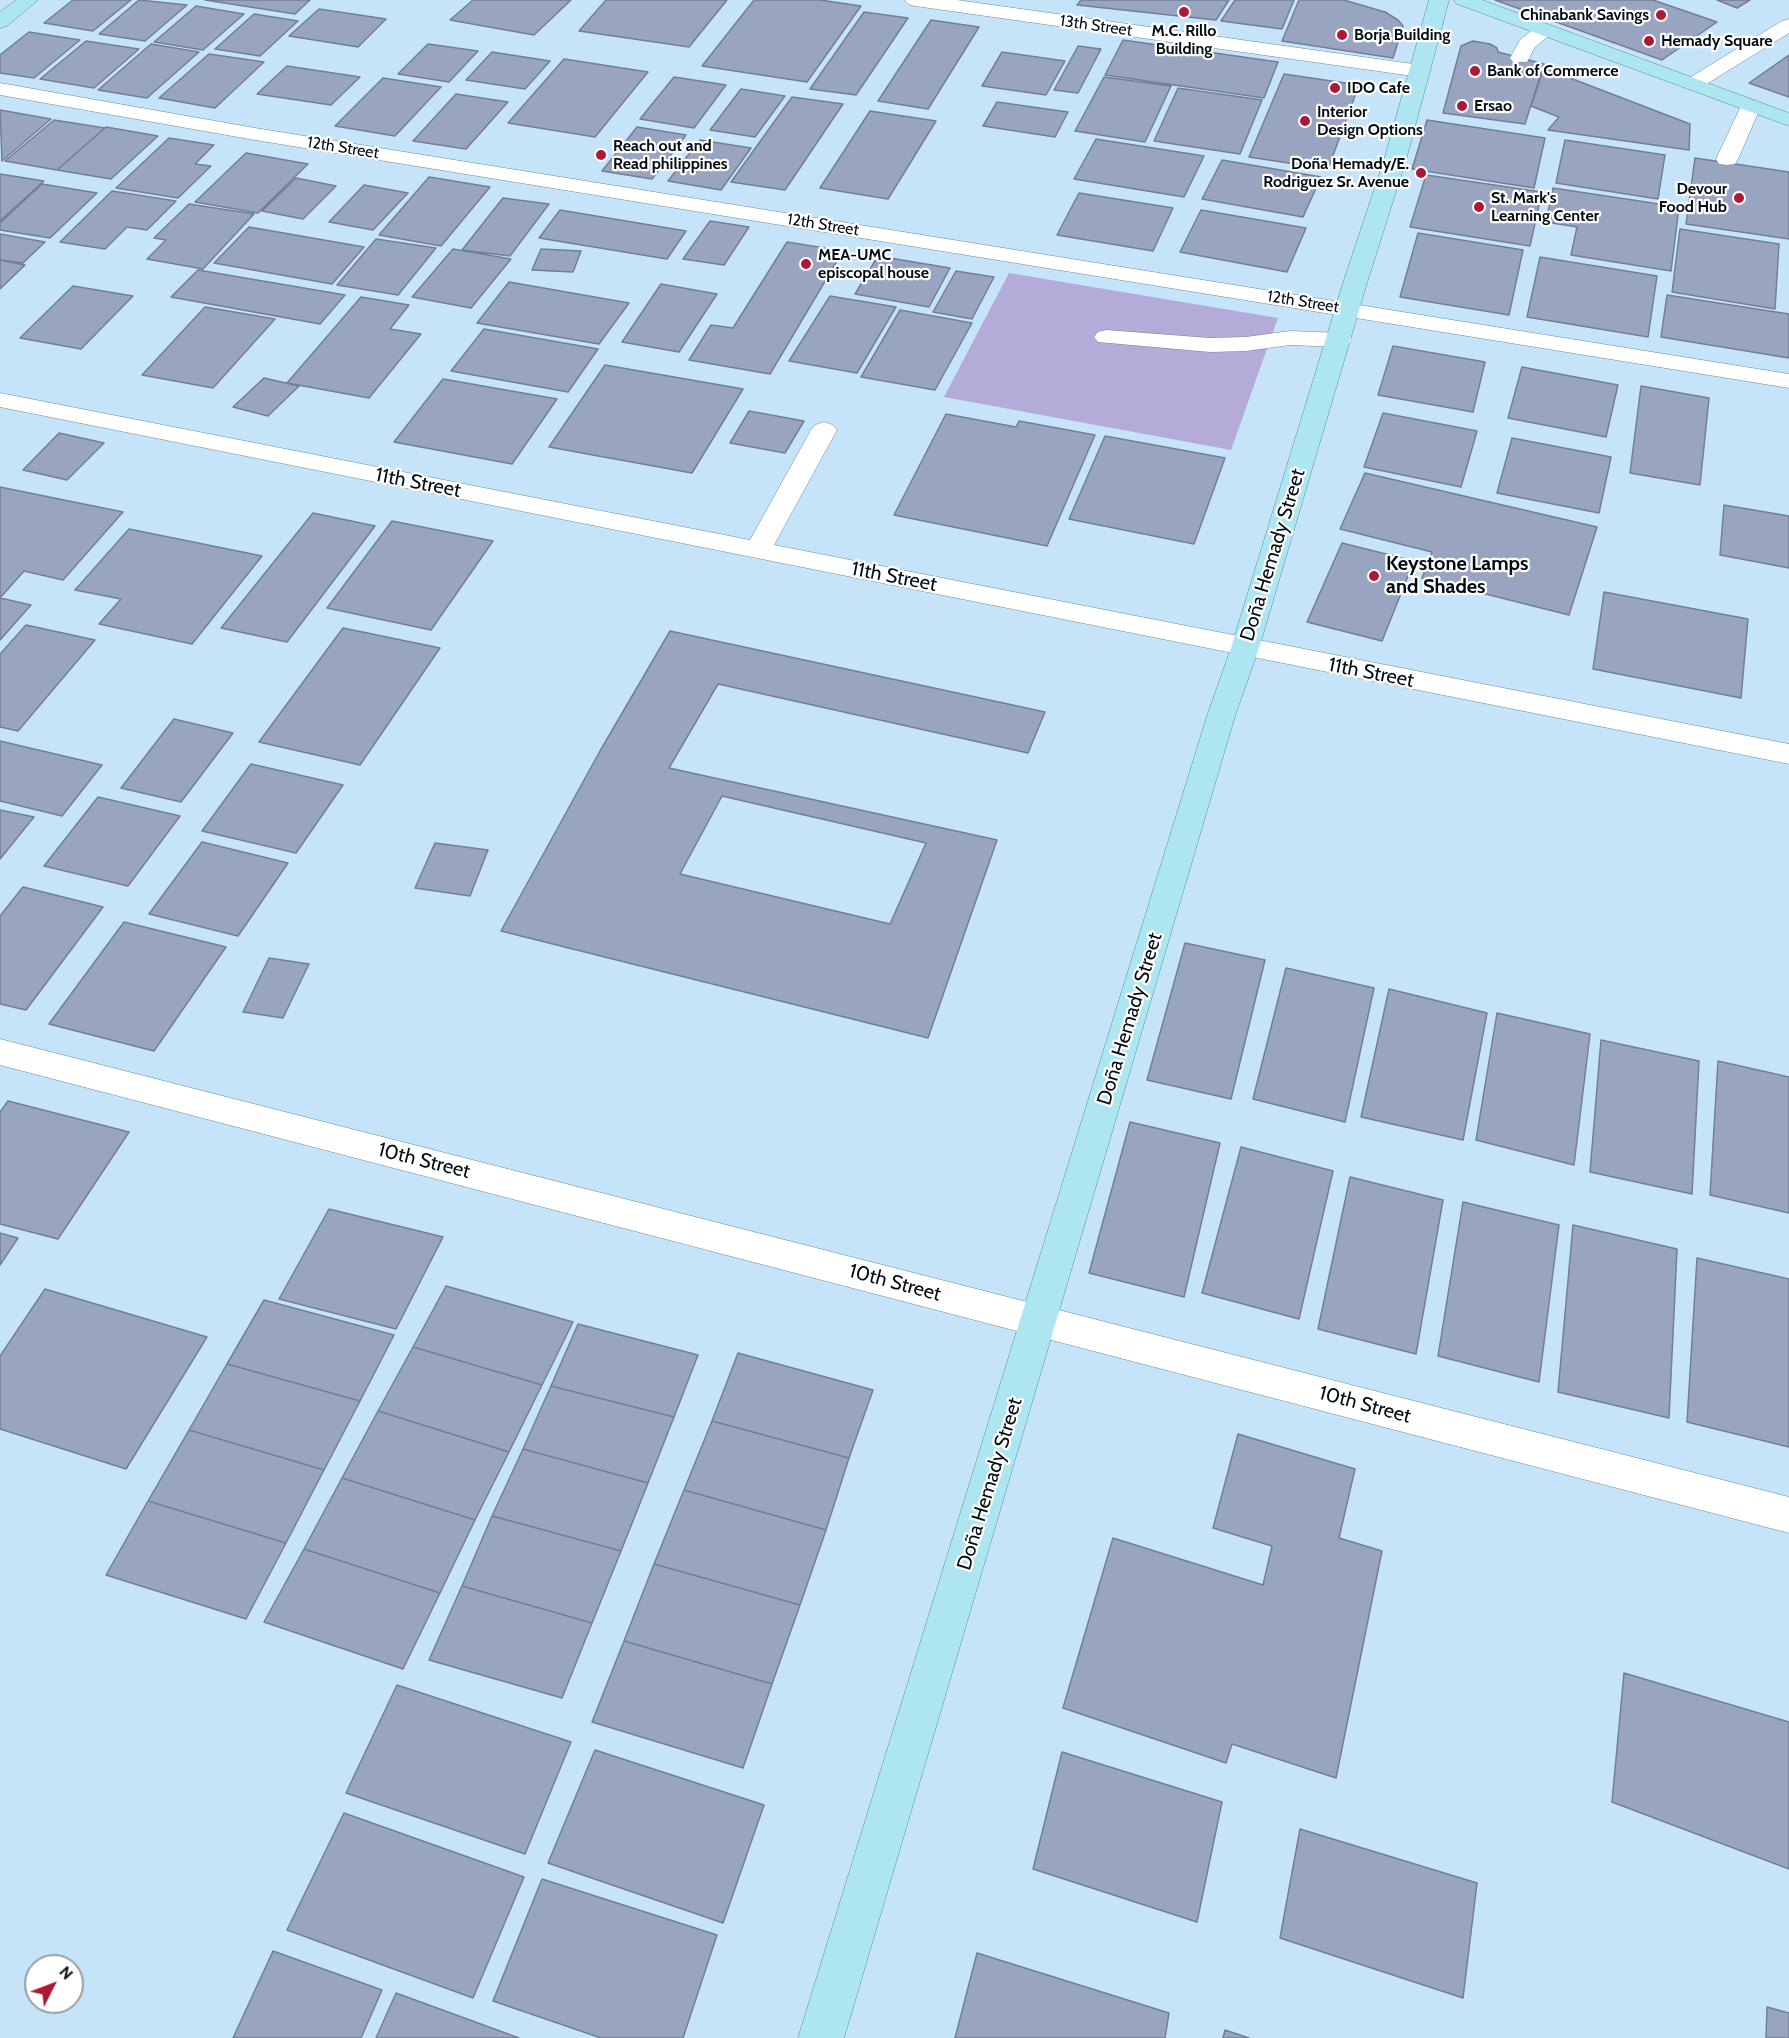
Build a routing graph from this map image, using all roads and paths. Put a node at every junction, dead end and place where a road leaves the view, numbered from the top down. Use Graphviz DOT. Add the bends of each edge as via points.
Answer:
graph roads {
  1 [pos="28,0"];
  2 [pos="915,0"];
  3 [pos="1439,0"];
  4 [pos="1464,0"];
  5 [pos="0,22"];
  6 [pos="1789,25"];
  7 [pos="1544,30"];
  8 [pos="1520,58"];
  9 [pos="1420,71"];
  10 [pos="1693,84"];
  11 [pos="0,89"];
  12 [pos="1751,106"];
  13 [pos="1789,120"];
  14 [pos="1727,159"];
  15 [pos="1344,325"];
  16 [pos="1106,337"];
  17 [pos="1789,381"];
  18 [pos="0,400"];
  19 [pos="824,430"];
  20 [pos="758,549"];
  21 [pos="1245,648"];
  22 [pos="1789,754"];
  23 [pos="0,1052"];
  24 [pos="1040,1321"];
  25 [pos="1789,1515"];
  26 [pos="820,2038"];
  1 -- 5 [label="main road"];
  2 -- 9 [label="street, 13th Street"];
  3 -- 9 [label="main road, Doña Hemady Street"];
  4 -- 7 [label="main road"];
  6 -- 10 [label="street"];
  7 -- 8 [label="street" via="1527,45"];
  7 -- 10 [label="main road"];
  9 -- 15 [label="main road, Doña Hemady Street"];
  10 -- 12 [label="main road"];
  11 -- 15 [label="street, 12th Street"];
  12 -- 13 [label="main road"];
  12 -- 14 [label="street"];
  15 -- 16 [label="street" via="1246,344"];
  15 -- 17 [label="street, 12th Street"];
  15 -- 21 [label="main road, Doña Hemady Street"];
  18 -- 20 [label="street, 11th Street"];
  19 -- 20 [label="street"];
  20 -- 21 [label="street, 11th Street"];
  21 -- 22 [label="street, 11th Street"];
  21 -- 24 [label="main road, Doña Hemady Street" via="1221,716"];
  23 -- 24 [label="street, 10th Street"];
  24 -- 25 [label="street, 10th Street"];
  24 -- 26 [label="main road, Doña Hemady Street"];
}
